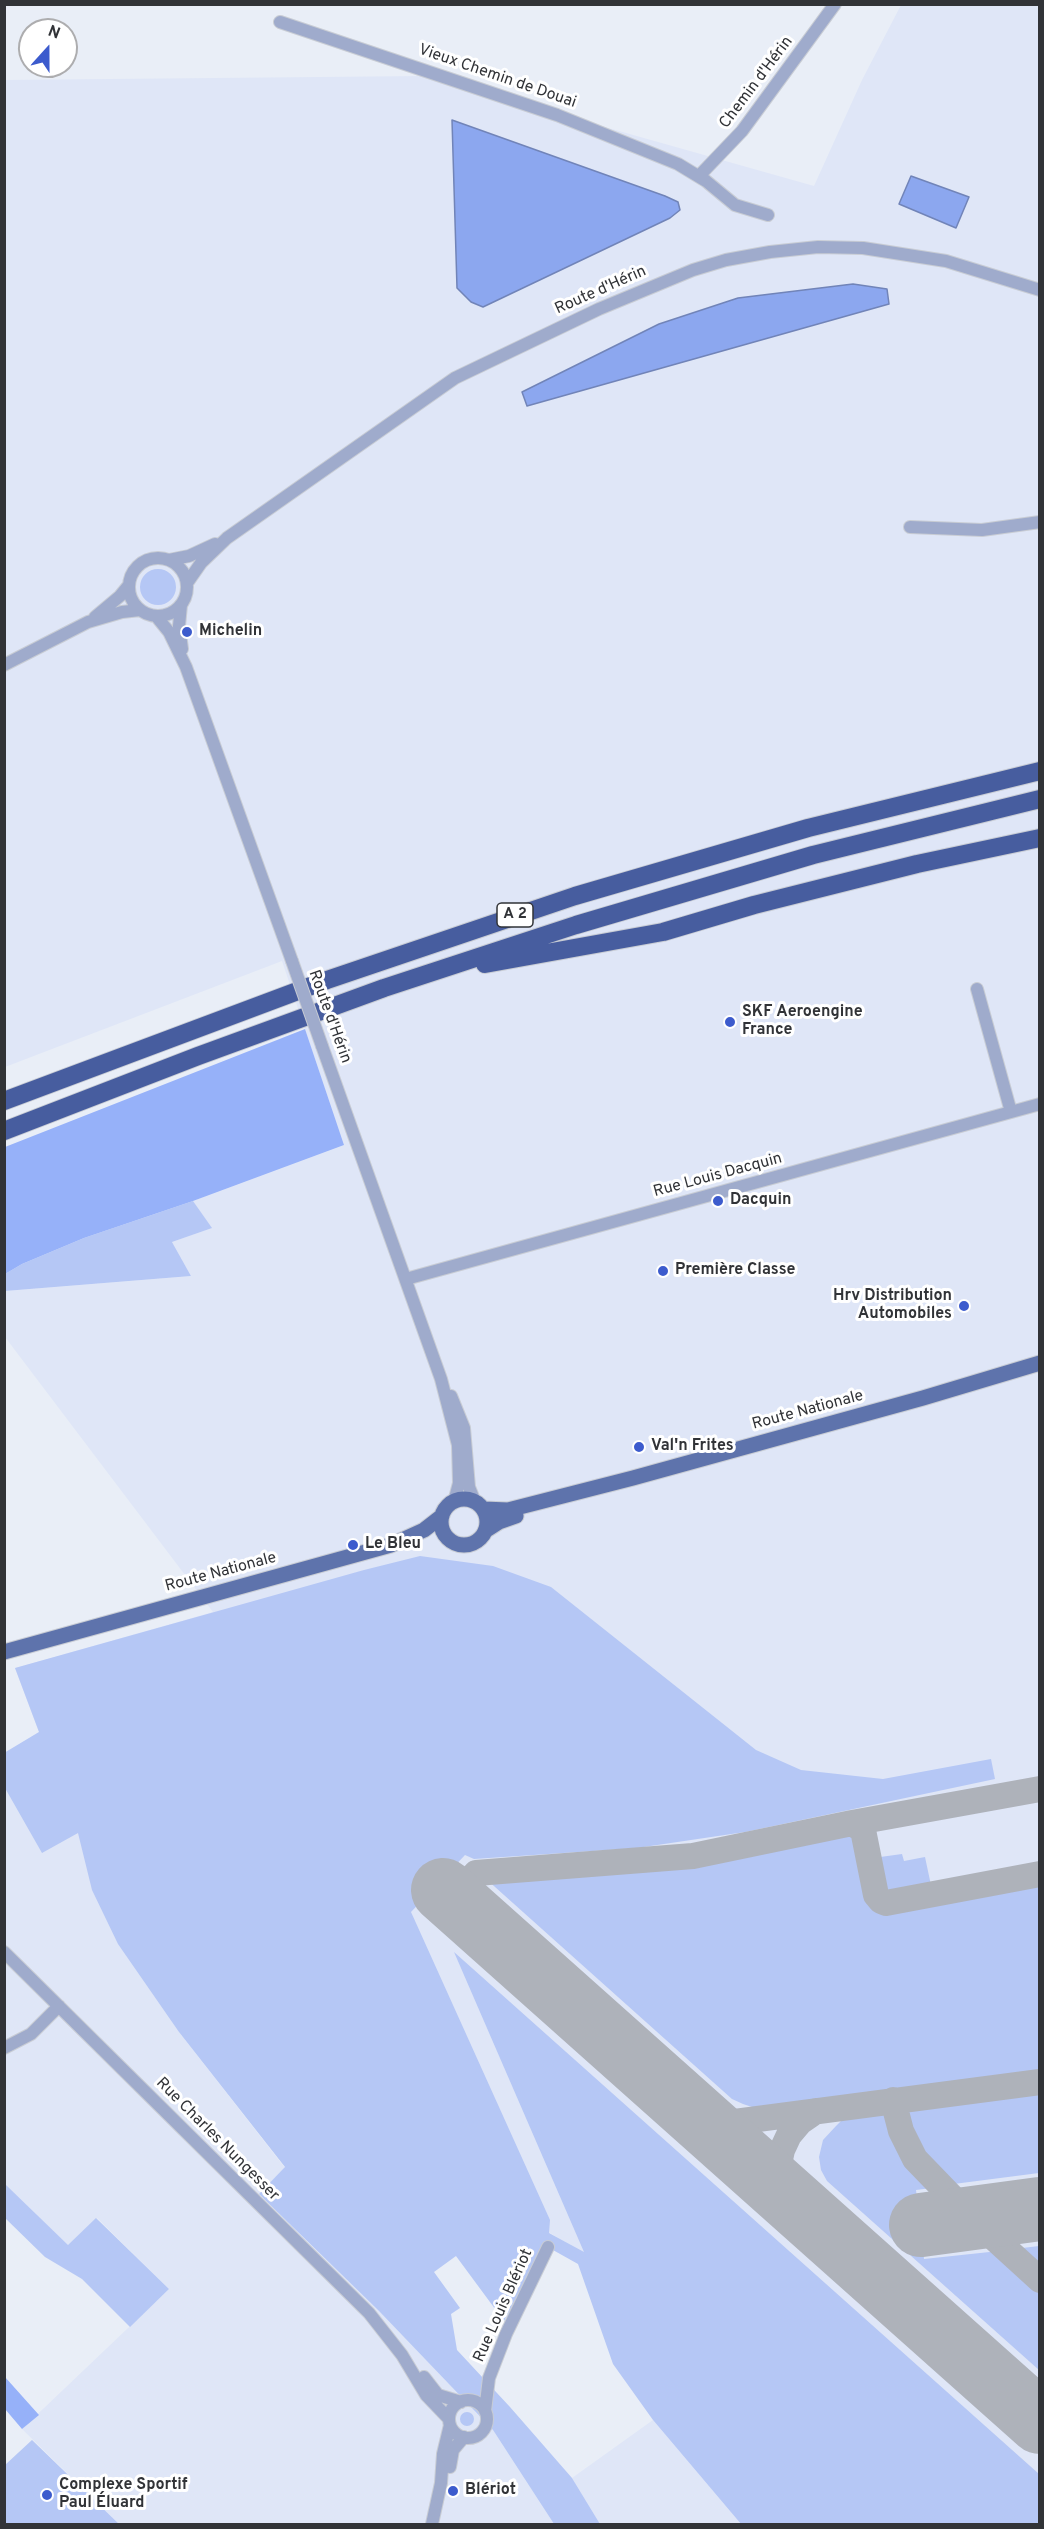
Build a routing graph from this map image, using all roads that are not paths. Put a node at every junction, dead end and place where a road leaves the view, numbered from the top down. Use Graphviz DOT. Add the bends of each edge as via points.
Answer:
graph roads {
  1 [pos="835,4"];
  2 [pos="280,22"];
  3 [pos="699,176"];
  4 [pos="768,215"];
  5 [pos="1040,290"];
  6 [pos="1040,522"];
  7 [pos="910,527"];
  8 [pos="227,538"];
  9 [pos="169,560"];
  10 [pos="187,583"];
  11 [pos="129,585"];
  12 [pos="181,605"];
  13 [pos="140,610"];
  14 [pos="156,616"];
  15 [pos="88,622"];
  16 [pos="4,664"];
  17 [pos="186,667"];
  18 [pos="1040,771"];
  19 [pos="1040,799"];
  20 [pos="1040,838"];
  21 [pos="384,988"];
  22 [pos="977,989"];
  23 [pos="4,1101"];
  24 [pos="1040,1104"];
  25 [pos="1011,1112"];
  26 [pos="4,1131"];
  27 [pos="406,1280"];
  28 [pos="1040,1363"];
  29 [pos="1040,1371"];
  30 [pos="441,1379"];
  31 [pos="923,1398"];
  32 [pos="633,1478"];
  33 [pos="454,1502"];
  34 [pos="479,1505"];
  35 [pos="442,1516"];
  36 [pos="485,1531"];
  37 [pos="450,1539"];
  38 [pos="391,1545"];
  39 [pos="4,1652"];
  40 [pos="4,1952"];
  41 [pos="59,2006"];
  42 [pos="4,2048"];
  43 [pos="548,2247"];
  44 [pos="369,2313"];
  45 [pos="489,2378"];
  46 [pos="464,2401"];
  47 [pos="484,2411"];
  48 [pos="449,2422"];
  49 [pos="464,2437"];
  50 [pos="434,2524"];
  1 -- 3 [label="street, Chemin d'Hérin" via="742,131"];
  2 -- 3 [label="street, Vieux Chemin de Douai" via="557,115"];
  3 -- 4 [label="street, Vieux Chemin de Douai" via="735,205"];
  5 -- 8 [label="street, Route d'Hérin" via="946,261 863,248 783,250 705,267 624,298 455,378"];
  6 -- 7 [label="street" via="982,530"];
  8 -- 9 [label="street, Route d'Hérin" via="189,556"];
  8 -- 10 [label="street, Route d'Hérin"];
  9 -- 10 [label="street" via="182,571"];
  9 -- 11 [label="street" via="154,558 142,563 133,572"];
  10 -- 12 [label="street"];
  11 -- 13 [label="street" via="130,597"];
  11 -- 15 [label="street"];
  12 -- 14 [label="street" via="172,613"];
  12 -- 17 [label="street, Route d'Hérin" via="179,626"];
  13 -- 14 [label="street"];
  13 -- 15 [label="street"];
  14 -- 17 [label="street, Route d'Hérin" via="169,632"];
  15 -- 16 [label="street"];
  17 -- 27 [label="street, Route d'Hérin, bridge"];
  18 -- 23 [label="highway, A 2" via="792,832 558,902 327,980"];
  19 -- 21 [label="highway, A 2" via="714,883"];
  20 -- 21 [label="highway" via="906,866 674,930 481,965"];
  21 -- 26 [label="highway, A 2"];
  22 -- 25 [label="street"];
  24 -- 25 [label="street, Rue Louis Dacquin"];
  25 -- 27 [label="street, Rue Louis Dacquin"];
  27 -- 30 [label="street, Route d'Hérin"];
  28 -- 31 [label="main road"];
  29 -- 31 [label="main road"];
  30 -- 33 [label="street, Route d'Hérin" via="459,1453 459,1483"];
  30 -- 34 [label="street, Route d'Hérin" via="462,1418 469,1487"];
  31 -- 32 [label="main road, Route Nationale"];
  32 -- 34 [label="main road, Route Nationale" via="508,1510"];
  32 -- 36 [label="main road, Route Nationale" via="502,1520"];
  33 -- 34 [label="main road" via="463,1500"];
  33 -- 35 [label="main road"];
  34 -- 36 [label="main road" via="487,1520"];
  35 -- 37 [label="main road" via="443,1529"];
  35 -- 38 [label="main road, Route Nationale" via="424,1530"];
  36 -- 37 [label="main road" via="471,1544"];
  37 -- 38 [label="main road"];
  38 -- 39 [label="main road, Route Nationale"];
  40 -- 41 [label="street, Rue Charles Nungesser"];
  41 -- 42 [label="street" via="31,2034"];
  41 -- 44 [label="street, Rue Charles Nungesser"];
  43 -- 45 [label="street, Rue Louis Blériot" via="514,2315"];
  44 -- 46 [label="street, Rue Charles Nungesser" via="403,2343 434,2391 445,2398"];
  44 -- 48 [label="street, Rue Charles Nungesser"];
  45 -- 46 [label="street"];
  45 -- 47 [label="street"];
  46 -- 47 [label="street" via="477,2403"];
  46 -- 48 [label="street" via="452,2409"];
  47 -- 49 [label="street" via="482,2432"];
  48 -- 49 [label="street" via="455,2433"];
  48 -- 50 [label="street"];
  49 -- 50 [label="street" via="451,2453 448,2488"];
}
